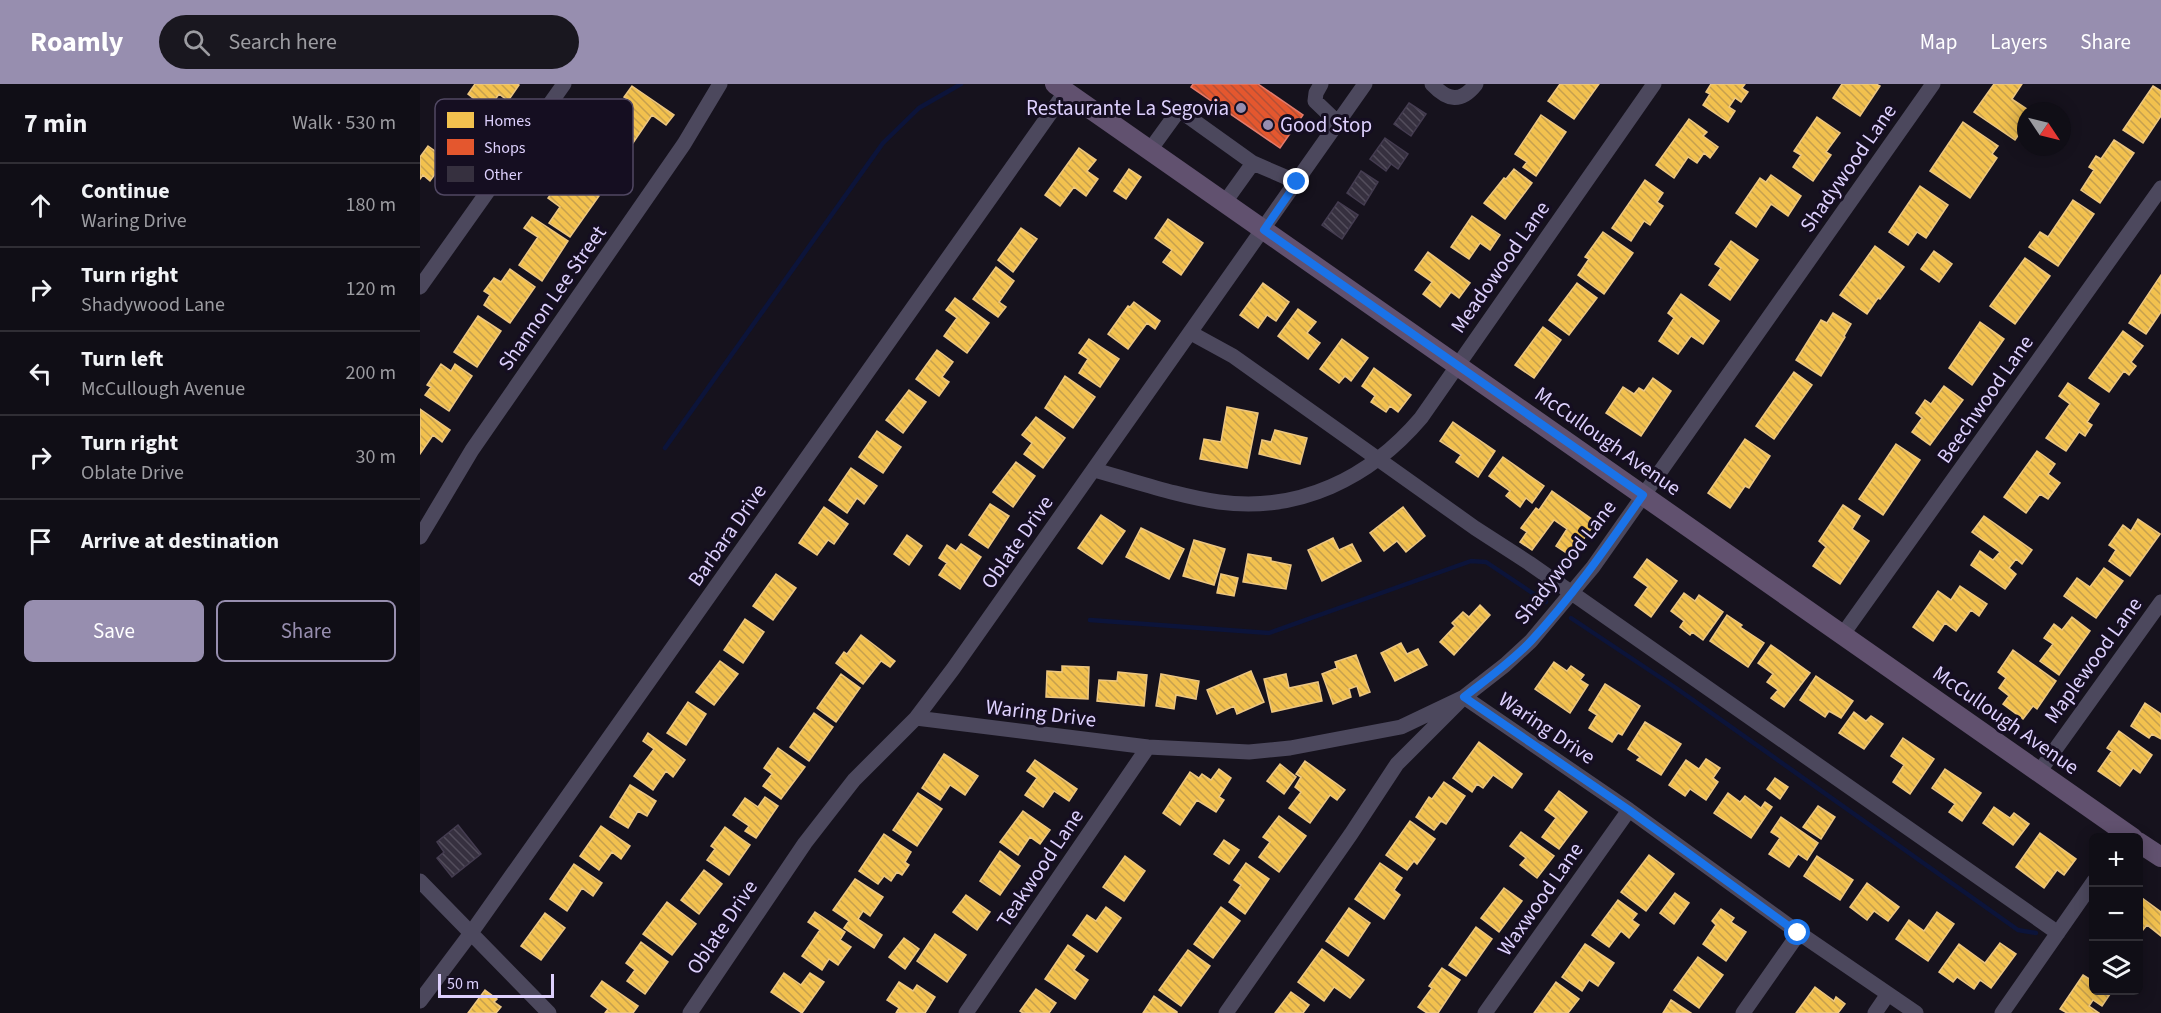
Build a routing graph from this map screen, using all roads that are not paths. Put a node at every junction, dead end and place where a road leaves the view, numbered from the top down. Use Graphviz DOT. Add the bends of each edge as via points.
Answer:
graph roads {
  1 [pos="564,84"];
  2 [pos="720,84"];
  3 [pos="1321,84"];
  4 [pos="1432,84"];
  5 [pos="1476,84"];
  6 [pos="1654,84"];
  7 [pos="1933,84"];
  8 [pos="1361,86"];
  9 [pos="1061,88"];
  10 [pos="553,99"];
  11 [pos="1338,123"];
  12 [pos="1150,150"];
  13 [pos="1253,163"];
  14 [pos="1297,182"];
  15 [pos="2161,188"];
  16 [pos="485,195"];
  17 [pos="1225,202"];
  18 [pos="1264,230"];
  19 [pos="420,286"];
  20 [pos="1191,333"];
  21 [pos="1457,365"];
  22 [pos="1379,459"];
  23 [pos="1094,470"];
  24 [pos="1643,495"];
  25 [pos="420,537"];
  26 [pos="1572,592"];
  27 [pos="2161,602"];
  28 [pos="1843,634"];
  29 [pos="1464,697"];
  30 [pos="916,718"];
  31 [pos="1148,747"];
  32 [pos="2039,772"];
  33 [pos="1629,810"];
  34 [pos="2124,833"];
  35 [pos="2143,845"];
  36 [pos="2161,857"];
  37 [pos="420,881"];
  38 [pos="2090,887"];
  39 [pos="471,933"];
  40 [pos="1798,933"];
  41 [pos="2058,933"];
  42 [pos="1888,994"];
  43 [pos="420,1001"];
  44 [pos="548,1013"];
  45 [pos="690,1013"];
  46 [pos="966,1013"];
  47 [pos="1226,1013"];
  48 [pos="1485,1013"];
  49 [pos="1743,1013"];
  50 [pos="1875,1013"];
  51 [pos="1916,1013"];
  52 [pos="2002,1013"];
  1 -- 10 [label="street"];
  2 -- 25 [label="street, Shannon Lee Street" via="684,144 472,450"];
  3 -- 11 [label="street" via="1315,101"];
  4 -- 5 [label="street" via="1448,97 1459,98"];
  6 -- 21 [label="street, Meadowood Lane"];
  7 -- 24 [label="street, Shadywood Lane"];
  8 -- 11 [label="street, Oblate Drive"];
  9 -- 12 [label="main road, McCullough Avenue"];
  9 -- 39 [label="street, Barbara Drive"];
  11 -- 14 [label="street, Oblate Drive"];
  12 -- 13 [label="street" via="1179,110"];
  12 -- 17 [label="main road, McCullough Avenue"];
  13 -- 14 [label="street"];
  13 -- 17 [label="street"];
  14 -- 18 [label="street, Oblate Drive"];
  15 -- 28 [label="street, Beechwood Lane"];
  16 -- 19 [label="street"];
  17 -- 18 [label="main road, McCullough Avenue"];
  18 -- 20 [label="street, Oblate Drive"];
  18 -- 21 [label="main road, McCullough Avenue"];
  20 -- 22 [label="street" via="1233,356"];
  20 -- 23 [label="street, Oblate Drive"];
  21 -- 22 [label="street, Meadowood Lane" via="1421,418"];
  21 -- 24 [label="main road, McCullough Avenue"];
  22 -- 23 [label="street, Meadowood Lane" via="1331,487 1288,500 1242,504 1208,500"];
  22 -- 26 [label="street"];
  23 -- 30 [label="street, Oblate Drive"];
  24 -- 26 [label="street, Shadywood Lane"];
  24 -- 28 [label="main road, McCullough Avenue"];
  26 -- 29 [label="street, Shadywood Lane" via="1531,641"];
  26 -- 41 [label="street"];
  27 -- 32 [label="street, Maplewood Lane"];
  28 -- 32 [label="main road, McCullough Avenue"];
  29 -- 31 [label="street, Waring Drive" via="1401,727 1290,748 1249,752"];
  29 -- 33 [label="street, Waring Drive"];
  29 -- 47 [label="street, Shadywood Lane" via="1397,764"];
  30 -- 31 [label="street, Waring Drive"];
  30 -- 45 [label="street, Oblate Drive" via="854,780 805,843"];
  31 -- 46 [label="street, Teakwood Lane"];
  32 -- 34 [label="main road, McCullough Avenue"];
  33 -- 40 [label="street, Waring Drive"];
  33 -- 48 [label="street, Waxwood Lane"];
  35 -- 36 [label="main road, McCullough Avenue"];
  37 -- 39 [label="street"];
  38 -- 41 [label="street"];
  39 -- 43 [label="street, Barbara Drive"];
  39 -- 44 [label="street"];
  40 -- 42 [label="street, Waring Drive"];
  40 -- 49 [label="street"];
  41 -- 52 [label="street"];
  42 -- 50 [label="street"];
  42 -- 51 [label="street, Waring Drive"];
}
